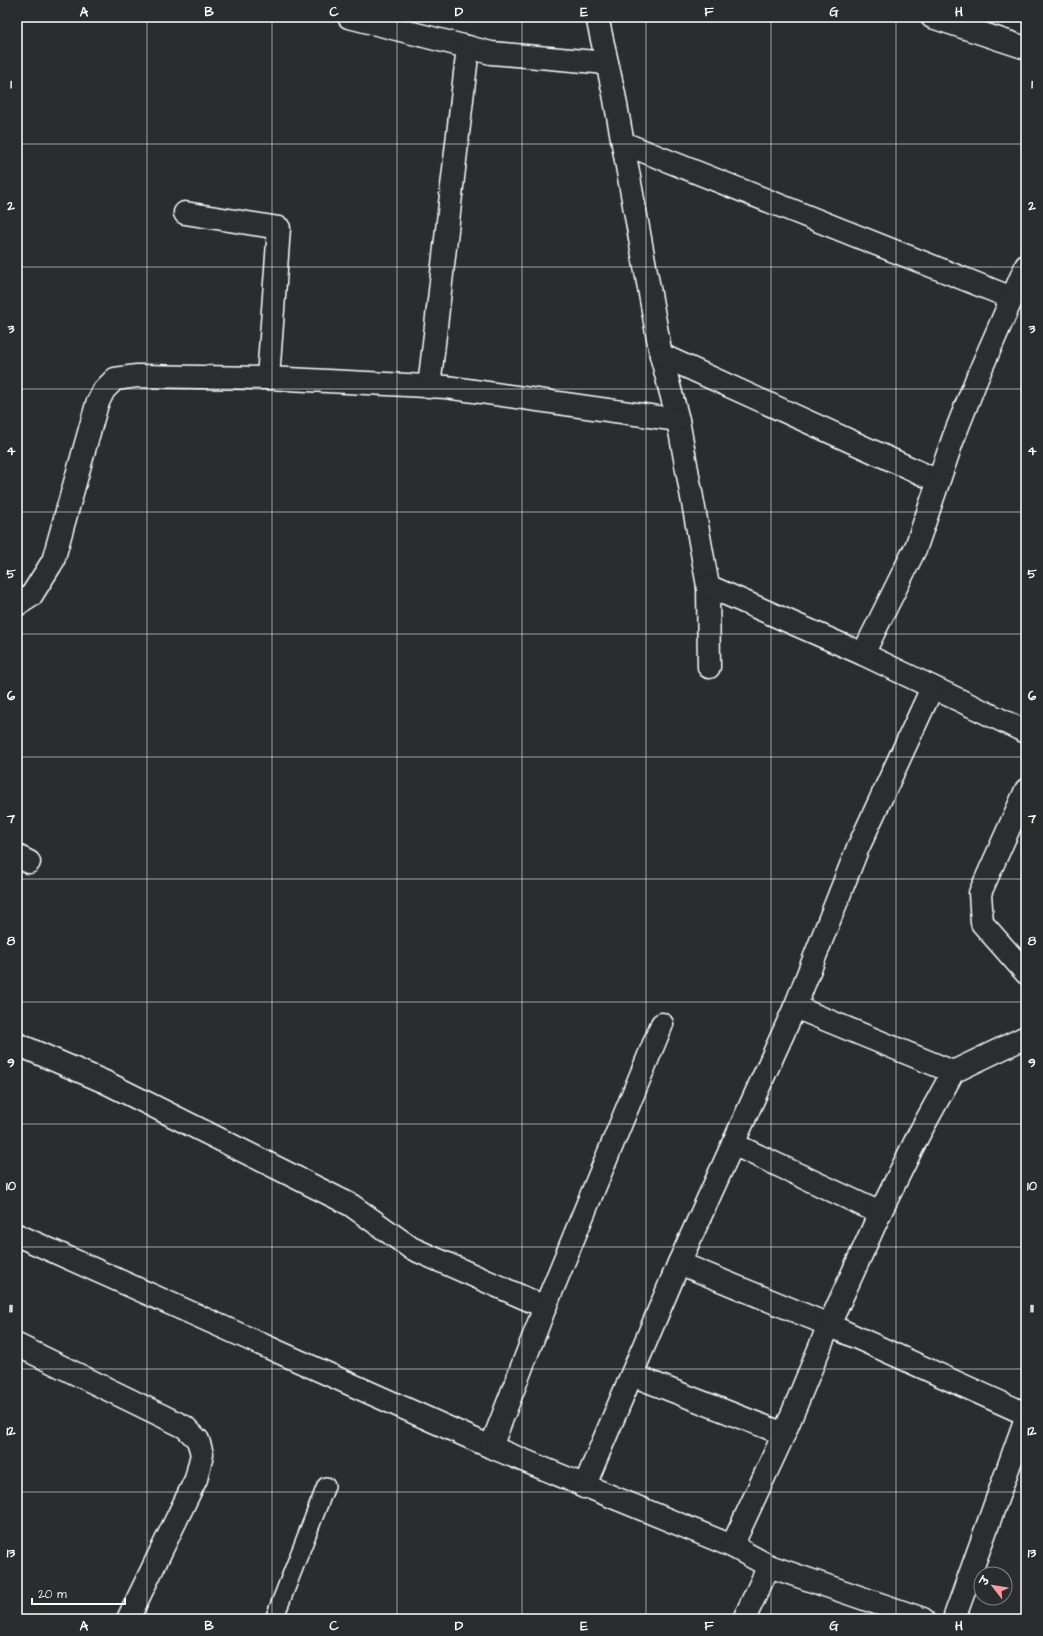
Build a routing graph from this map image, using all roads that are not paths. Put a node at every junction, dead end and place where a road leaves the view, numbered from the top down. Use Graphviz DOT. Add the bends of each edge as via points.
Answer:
graph roads {
  1 [pos="349,17"];
  2 [pos="597,17"];
  3 [pos="932,17"];
  4 [pos="468,47"];
  5 [pos="1026,48"];
  6 [pos="607,63"];
  7 [pos="623,143"];
  8 [pos="185,213"];
  9 [pos="1026,266"];
  10 [pos="1012,298"];
  11 [pos="661,355"];
  12 [pos="268,378"];
  13 [pos="429,387"];
  14 [pos="678,420"];
  15 [pos="938,481"];
  16 [pos="708,586"];
  17 [pos="17,605"];
  18 [pos="863,654"];
  19 [pos="709,667"];
  20 [pos="932,688"];
  21 [pos="1026,732"];
  22 [pos="1026,790"];
  23 [pos="1026,974"];
  24 [pos="795,1007"];
  25 [pos="662,1024"];
  26 [pos="1026,1037"];
  27 [pos="17,1044"];
  28 [pos="953,1072"];
  29 [pos="733,1144"];
  30 [pos="880,1213"];
  31 [pos="17,1235"];
  32 [pos="679,1263"];
  33 [pos="545,1307"];
  34 [pos="829,1325"];
  35 [pos="17,1345"];
  36 [pos="632,1376"];
  37 [pos="1026,1414"];
  38 [pos="1026,1418"];
  39 [pos="784,1434"];
  40 [pos="491,1447"];
  41 [pos="326,1486"];
  42 [pos="584,1487"];
  43 [pos="732,1546"];
  44 [pos="769,1566"];
  45 [pos="128,1619"];
  46 [pos="274,1619"];
  47 [pos="744,1619"];
  48 [pos="924,1619"];
  49 [pos="954,1619"];
  1 -- 4 [label="street"];
  2 -- 6 [label="street"];
  3 -- 5 [label="street"];
  4 -- 6 [label="street" via="491,53"];
  4 -- 13 [label="street"];
  6 -- 7 [label="street"];
  7 -- 10 [label="street"];
  7 -- 11 [label="street"];
  8 -- 12 [label="street" via="279,228"];
  9 -- 10 [label="street"];
  10 -- 15 [label="street"];
  11 -- 14 [label="street"];
  11 -- 15 [label="street"];
  12 -- 13 [label="street"];
  12 -- 17 [label="street" via="137,376 115,379 104,390 97,404 53,561 31,596"];
  13 -- 14 [label="street" via="446,387"];
  14 -- 16 [label="street"];
  15 -- 18 [label="street" via="916,547"];
  16 -- 18 [label="street"];
  16 -- 19 [label="street"];
  18 -- 20 [label="street"];
  20 -- 21 [label="street"];
  20 -- 24 [label="street" via="857,850"];
  22 -- 23 [label="street" via="980,894 982,923"];
  24 -- 28 [label="street"];
  24 -- 29 [label="street"];
  25 -- 33 [label="street"];
  26 -- 28 [label="street"];
  27 -- 33 [label="street" via="105,1082 351,1206 411,1248"];
  28 -- 30 [label="street"];
  29 -- 30 [label="street"];
  29 -- 32 [label="street"];
  30 -- 34 [label="street"];
  31 -- 40 [label="street"];
  32 -- 34 [label="street"];
  32 -- 36 [label="street"];
  33 -- 40 [label="street"];
  34 -- 37 [label="street"];
  34 -- 39 [label="street"];
  35 -- 45 [label="street" via="185,1427 198,1440 202,1454 196,1479"];
  36 -- 39 [label="street"];
  36 -- 42 [label="street"];
  38 -- 49 [label="street"];
  39 -- 43 [label="street"];
  40 -- 42 [label="street"];
  41 -- 46 [label="lane"];
  42 -- 43 [label="street"];
  43 -- 44 [label="street"];
  44 -- 47 [label="street"];
  44 -- 48 [label="street"];
}
